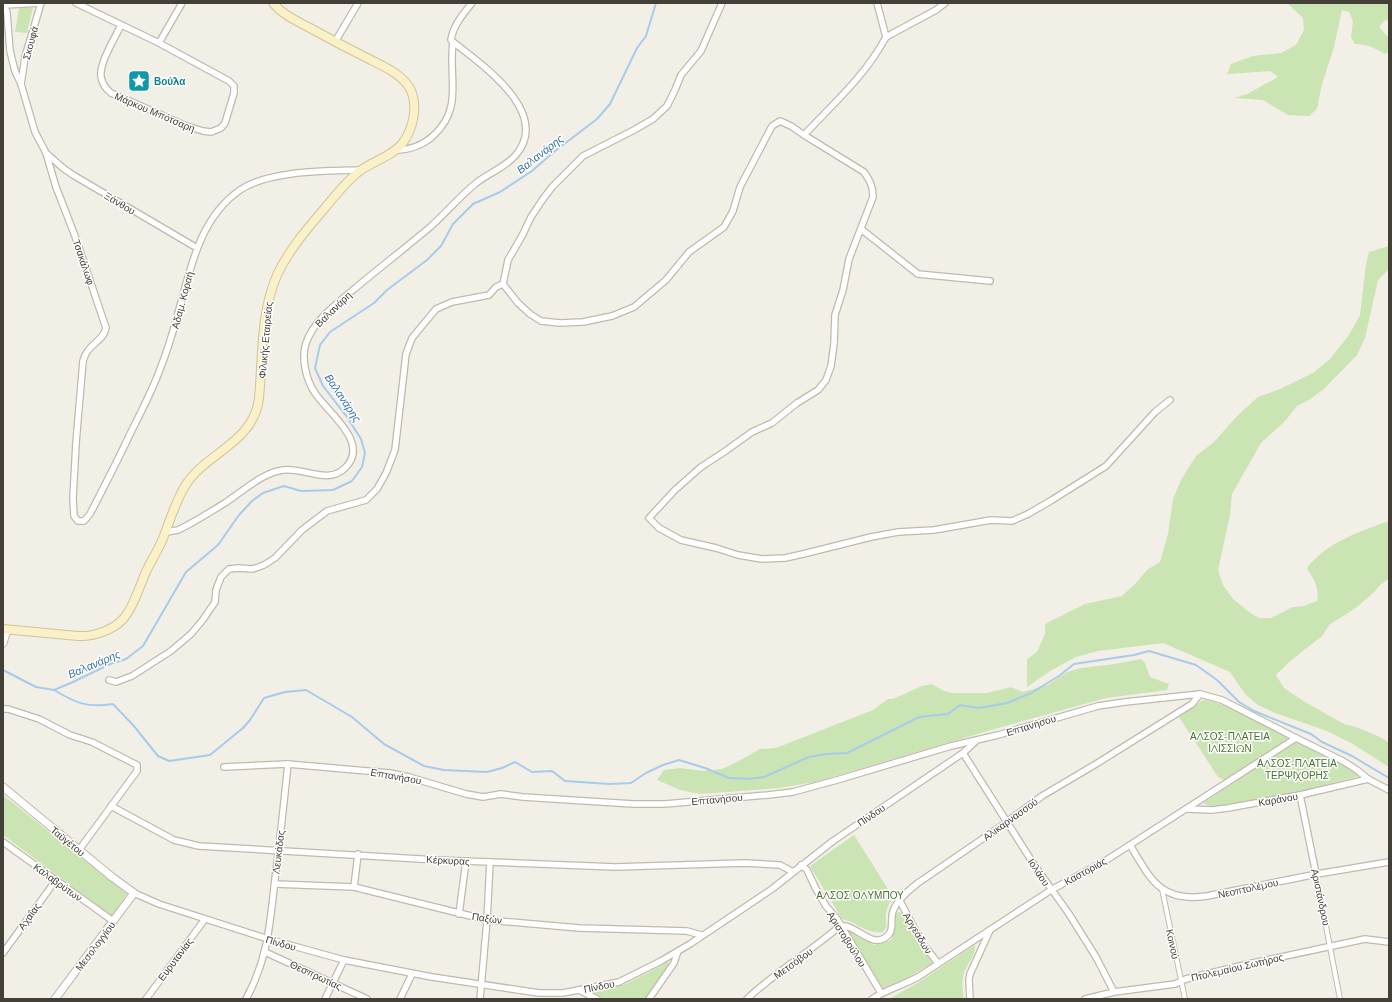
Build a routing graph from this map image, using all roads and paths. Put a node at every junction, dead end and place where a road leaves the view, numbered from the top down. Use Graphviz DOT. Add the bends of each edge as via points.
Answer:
graph roads {
  1 [pos="41,3"];
  2 [pos="76,3"];
  3 [pos="182,3"];
  4 [pos="273,3"];
  5 [pos="358,3"];
  6 [pos="472,3"];
  7 [pos="722,3"];
  8 [pos="877,3"];
  9 [pos="945,3"];
  10 [pos="4,4"];
  11 [pos="121,24"];
  12 [pos="886,36"];
  13 [pos="335,42"];
  14 [pos="453,42"];
  15 [pos="159,43"];
  16 [pos="21,84"];
  17 [pos="804,135"];
  18 [pos="396,150"];
  19 [pos="46,153"];
  20 [pos="362,170"];
  21 [pos="861,229"];
  22 [pos="197,248"];
  23 [pos="990,281"];
  24 [pos="503,284"];
  25 [pos="1170,400"];
  26 [pos="77,520"];
  27 [pos="166,532"];
  28 [pos="5,630"];
  29 [pos="3,642"];
  30 [pos="109,680"];
  31 [pos="1200,694"];
  32 [pos="3,709"];
  33 [pos="1296,738"];
  34 [pos="978,739"];
  35 [pos="963,753"];
  36 [pos="288,764"];
  37 [pos="224,767"];
  38 [pos="1368,779"];
  39 [pos="3,787"];
  40 [pos="1389,790"];
  41 [pos="1300,795"];
  42 [pos="111,806"];
  43 [pos="1187,809"];
  44 [pos="1007,822"];
  45 [pos="3,842"];
  46 [pos="1130,845"];
  47 [pos="79,850"];
  48 [pos="279,850"];
  49 [pos="358,854"];
  50 [pos="466,861"];
  51 [pos="490,862"];
  52 [pos="1389,862"];
  53 [pos="801,865"];
  54 [pos="793,872"];
  55 [pos="1316,874"];
  56 [pos="56,880"];
  57 [pos="275,884"];
  58 [pos="354,887"];
  59 [pos="1162,889"];
  60 [pos="1051,890"];
  61 [pos="134,893"];
  62 [pos="900,901"];
  63 [pos="459,914"];
  64 [pos="205,919"];
  65 [pos="487,920"];
  66 [pos="113,922"];
  67 [pos="840,926"];
  68 [pos="990,929"];
  69 [pos="701,936"];
  70 [pos="268,939"];
  71 [pos="1389,942"];
  72 [pos="1331,946"];
  73 [pos="678,951"];
  74 [pos="3,952"];
  75 [pos="265,952"];
  76 [pos="344,960"];
  77 [pos="938,963"];
  78 [pos="412,974"];
  79 [pos="1181,982"];
  80 [pos="332,983"];
  81 [pos="481,984"];
  82 [pos="579,990"];
  83 [pos="1114,992"];
  84 [pos="881,993"];
  85 [pos="556,996"];
  86 [pos="55,999"];
  87 [pos="146,999"];
  88 [pos="246,999"];
  89 [pos="325,999"];
  90 [pos="367,999"];
  91 [pos="400,999"];
  92 [pos="480,999"];
  93 [pos="597,999"];
  94 [pos="649,999"];
  95 [pos="747,999"];
  96 [pos="872,999"];
  97 [pos="970,999"];
  98 [pos="1086,999"];
  99 [pos="1185,999"];
  100 [pos="1340,999"];
  1 -- 10 [label="street, Τσακάλωφ"];
  1 -- 16 [label="street, Σκουφά" via="25,58"];
  2 -- 11 [label="street, Μάρκου Μπότσαρη"];
  3 -- 15 [label="street"];
  4 -- 13 [label="main road, Φιλικής Εταιρείας" via="291,18"];
  5 -- 13 [label="street"];
  6 -- 14 [label="street" via="453,32"];
  7 -- 24 [label="street" via="701,51 681,75 667,106 653,119 583,156 553,186 531,217 508,260"];
  8 -- 12 [label="street"];
  9 -- 12 [label="street"];
  10 -- 16 [label="street, Τσακάλωφ" via="12,59"];
  11 -- 15 [label="street, Μάρκου Μπότσαρη"];
  11 -- 15 [label="street, Μάρκου Μπότσαρη" via="101,68 102,80 108,90 190,128 208,132 221,128 225,123 234,86"];
  12 -- 17 [label="street" via="866,68"];
  13 -- 18 [label="main road, Φιλικής Εταιρείας" via="389,69 410,89 414,100 412,120 406,137"];
  14 -- 18 [label="street" via="451,110 447,120 426,141 403,150"];
  14 -- 27 [label="street, Βαλανάρη" via="509,90 523,116 526,127 524,137 518,152 509,162 475,184 428,229 325,316 310,334 304,351 308,379 319,400 351,439 353,452 349,462 340,472 330,476 291,470 272,473 186,526"];
  16 -- 19 [label="street, Τσακάλωφ" via="35,132"];
  17 -- 21 [label="street" via="864,172 871,181 873,197"];
  17 -- 24 [label="street" via="780,121 772,126 743,181 724,227 689,252 666,280 634,307 612,316 583,322 541,321 518,303"];
  18 -- 20 [label="main road, Φιλικής Εταιρείας"];
  19 -- 22 [label="street, Ξάνθου" via="68,172"];
  19 -- 26 [label="street, Τσακάλωφ" via="106,328 103,336 88,350 84,360 73,498 74,516"];
  20 -- 22 [label="street, Αδαμ. Κοραή" via="291,174 248,186 220,208 209,223"];
  20 -- 27 [label="main road, Φιλικής Εταιρείας" via="346,183 309,228 281,268 267,304 256,414 238,438 191,477 177,501"];
  21 -- 23 [label="street" via="918,274"];
  21 -- 25 [label="street" via="849,259 835,315 831,366 826,380 818,390 772,423 752,432 685,481 648,518 659,528 681,540 762,559 797,555 898,532 934,530 991,520 1012,521 1052,500 1106,466 1155,412"];
  22 -- 26 [label="street, Αδαμ. Κοραή" via="170,342 153,387 90,514 84,522"];
  24 -- 30 [label="street" via="489,295 452,302 436,309 412,338 406,354 395,450 377,489 366,500 328,512 302,530 275,558 264,565 253,569 229,569 221,577 214,602 191,634 171,651 132,676 116,682"];
  27 -- 28 [label="main road, Φιλικής Εταιρείας" via="129,610 116,625 96,634 82,636"];
  28 -- 29 [label="street"];
  31 -- 33 [label="street" via="1222,700"];
  31 -- 34 [label="street, Επτανήσου" via="1098,706"];
  31 -- 44 [label="street, Αλικαρνασσού" via="1192,704 1042,796"];
  32 -- 42 [label="street" via="39,719 137,765 137,771"];
  33 -- 38 [label="street" via="1343,761"];
  33 -- 43 [label="street, Καστοριάς"];
  34 -- 35 [label="street, Πίνδου"];
  34 -- 36 [label="street, Επτανήσου" via="793,792 654,804 501,794 483,796 458,792 390,773"];
  35 -- 44 [label="street, Ιολάου"];
  35 -- 53 [label="street, Πίνδου"];
  36 -- 37 [label="street, Επτανήσου"];
  36 -- 48 [label="street, Λευκάδας"];
  38 -- 40 [label="street"];
  38 -- 41 [label="street, Καράνου"];
  39 -- 47 [label="street, Ταϋγέτου"];
  41 -- 43 [label="street, Καράνου" via="1212,810"];
  41 -- 55 [label="street, Αριστάνδρου"];
  42 -- 47 [label="street"];
  42 -- 48 [label="street, Κέρκυρας" via="184,843 208,847"];
  43 -- 46 [label="street, Καστοριάς"];
  44 -- 60 [label="street, Ιολάου"];
  44 -- 62 [label="street, Αλικαρνασσού" via="909,890"];
  45 -- 56 [label="street, Καλαβρύτων"];
  46 -- 59 [label="street, Νεοπτολέμου" via="1150,878"];
  46 -- 60 [label="street, Καστοριάς"];
  47 -- 61 [label="street, Ταϋγέτου"];
  48 -- 49 [label="street, Κέρκυρας"];
  48 -- 57 [label="street, Λευκάδας"];
  49 -- 50 [label="street, Κέρκυρας"];
  49 -- 58 [label="street"];
  50 -- 51 [label="street, Κέρκυρας"];
  50 -- 63 [label="street"];
  51 -- 54 [label="street, Κέρκυρας" via="615,867 745,863 780,865"];
  51 -- 65 [label="street"];
  52 -- 55 [label="street, Νεοπτολέμου"];
  53 -- 54 [label="street, Πίνδου"];
  53 -- 67 [label="street, Αριστοβούλου" via="807,870"];
  54 -- 69 [label="street, Πίνδου"];
  55 -- 59 [label="street, Νεοπτολέμου" via="1198,898 1178,896"];
  55 -- 72 [label="street, Αριστάνδρου"];
  56 -- 66 [label="street, Καλαβρύτων"];
  56 -- 74 [label="street, Αχαΐας"];
  57 -- 58 [label="street, Παξών"];
  57 -- 70 [label="street, Λευκάδας"];
  58 -- 63 [label="street, Παξών"];
  59 -- 79 [label="street, Κοινού"];
  60 -- 68 [label="street, Καστοριάς"];
  60 -- 83 [label="street, Ιολάου" via="1096,957"];
  61 -- 64 [label="street, Πίνδου"];
  61 -- 66 [label="street, Μεσολογγίου"];
  62 -- 67 [label="street, Αλικαρνασσού" via="892,915 891,931 883,939 872,939 848,926"];
  62 -- 77 [label="street, Αργεάδων" via="922,943"];
  63 -- 65 [label="street, Παξών"];
  64 -- 70 [label="street, Πίνδου"];
  64 -- 87 [label="street, Ευρυτανίας"];
  65 -- 69 [label="street, Παξών" via="579,928 687,931"];
  65 -- 81 [label="street"];
  66 -- 86 [label="street, Μεσολογγίου"];
  67 -- 84 [label="street, Αριστοβούλου"];
  67 -- 95 [label="street, Μετσόβου"];
  68 -- 77 [label="street, Καστοριάς"];
  68 -- 97 [label="street" via="970,974"];
  69 -- 73 [label="street, Πίνδου"];
  70 -- 75 [label="street, Λευκάδας"];
  70 -- 76 [label="street, Πίνδου"];
  71 -- 72 [label="street, Πτολεμαίου Σωτήρος" via="1366,939"];
  72 -- 79 [label="street, Πτολεμαίου Σωτήρος"];
  72 -- 100 [label="street, Αριστάνδρου"];
  73 -- 82 [label="street, Πίνδου" via="619,982"];
  73 -- 94 [label="street" via="674,963"];
  75 -- 80 [label="street, Θεσπρωτίας"];
  75 -- 88 [label="street, Λευκάδας" via="258,975"];
  76 -- 78 [label="street, Πίνδου"];
  76 -- 80 [label="street"];
  77 -- 84 [label="street, Καστοριάς" via="909,982"];
  78 -- 81 [label="street, Πίνδου"];
  78 -- 91 [label="street"];
  79 -- 83 [label="street, Πτολεμαίου Σωτήρος"];
  79 -- 99 [label="street, Κοινού"];
  80 -- 89 [label="street"];
  80 -- 90 [label="street, Θεσπρωτίας"];
  81 -- 85 [label="street, Πίνδου"];
  81 -- 92 [label="street"];
  82 -- 85 [label="street, Πίνδου"];
  82 -- 93 [label="street"];
  83 -- 98 [label="street, Πτολεμαίου Σωτήρος"];
  84 -- 96 [label="street, Καστοριάς"];
}
